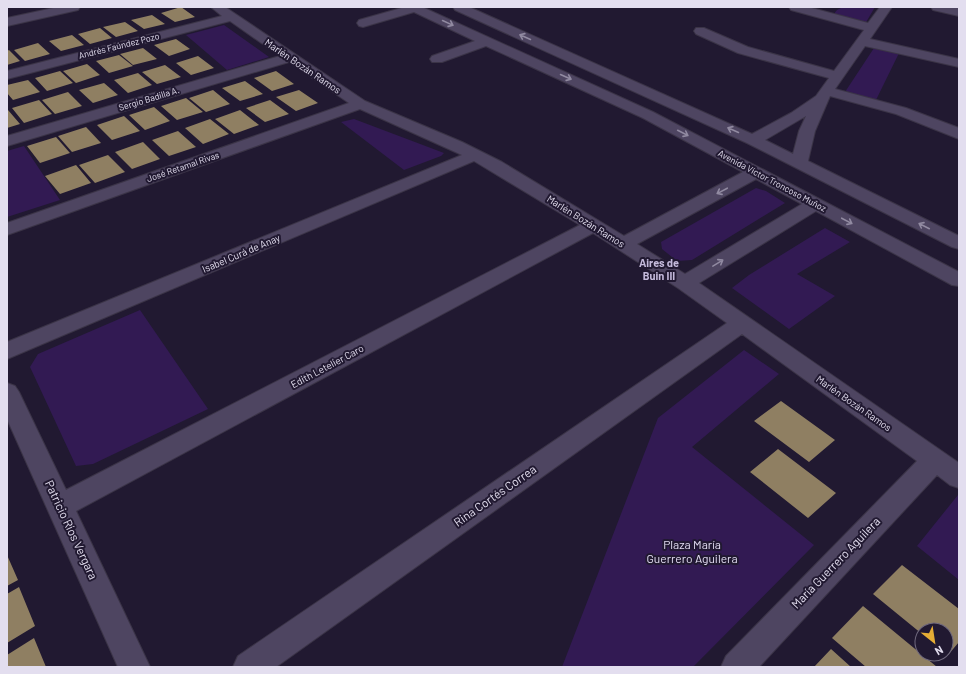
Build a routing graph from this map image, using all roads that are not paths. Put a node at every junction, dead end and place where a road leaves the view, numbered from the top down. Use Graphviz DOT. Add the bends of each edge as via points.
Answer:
graph roads {
  1 [pos="74,7"];
  2 [pos="459,7"];
  3 [pos="795,7"];
  4 [pos="886,7"];
  5 [pos="937,7"];
  6 [pos="414,8"];
  7 [pos="224,12"];
  8 [pos="959,12"];
  9 [pos="7,22"];
  10 [pos="363,23"];
  11 [pos="871,28"];
  12 [pos="700,31"];
  13 [pos="486,41"];
  14 [pos="862,41"];
  15 [pos="290,57"];
  16 [pos="437,60"];
  17 [pos="959,63"];
  18 [pos="609,74"];
  19 [pos="7,75"];
  20 [pos="837,76"];
  21 [pos="583,85"];
  22 [pos="824,95"];
  23 [pos="360,104"];
  24 [pos="959,134"];
  25 [pos="753,140"];
  26 [pos="7,141"];
  27 [pos="475,155"];
  28 [pos="799,162"];
  29 [pos="756,172"];
  30 [pos="815,204"];
  31 [pos="594,225"];
  32 [pos="7,229"];
  33 [pos="959,243"];
  34 [pos="623,244"];
  35 [pos="959,280"];
  36 [pos="685,283"];
  37 [pos="741,324"];
  38 [pos="7,351"];
  39 [pos="7,392"];
  40 [pos="935,460"];
  41 [pos="959,477"];
  42 [pos="60,506"];
  43 [pos="134,667"];
  44 [pos="249,667"];
  45 [pos="737,667"];
  1 -- 9 [label="street"];
  18 -- 2 [label="street, one-way"];
  3 -- 11 [label="street"];
  4 -- 11 [label="street"];
  5 -- 8 [label="street"];
  6 -- 10 [label="street"];
  6 -- 13 [label="street, Avenida Víctor Troncoso Muñoz, one-way"];
  7 -- 15 [label="street, Marlén Bozán Ramos"];
  7 -- 19 [label="street, Andrés Faúndez Pozo"];
  11 -- 14 [label="street"];
  12 -- 20 [label="street" via="743,50"];
  13 -- 16 [label="street"];
  13 -- 21 [label="street, Avenida Víctor Troncoso Muñoz, one-way"];
  14 -- 17 [label="street"];
  14 -- 20 [label="street"];
  15 -- 23 [label="street, Marlén Bozán Ramos"];
  15 -- 26 [label="street, Sergio Badilla A."];
  18 -- 21 [label="street"];
  25 -- 18 [label="street, one-way"];
  20 -- 22 [label="street"];
  21 -- 29 [label="street, Avenida Víctor Troncoso Muñoz, one-way" via="648,115"];
  22 -- 24 [label="street" via="896,109"];
  22 -- 25 [label="street" via="796,116"];
  22 -- 28 [label="street" via="807,131"];
  23 -- 27 [label="street, Marlén Bozán Ramos"];
  23 -- 32 [label="street, José Retamal Rivas"];
  25 -- 28 [label="street"];
  27 -- 31 [label="street, Marlén Bozán Ramos"];
  27 -- 38 [label="street, Isabel Curá de Anay"];
  33 -- 28 [label="street, one-way"];
  29 -- 30 [label="street, Avenida Víctor Troncoso Muñoz"];
  29 -- 34 [label="street, one-way"];
  30 -- 35 [label="street, Avenida Víctor Troncoso Muñoz, one-way"];
  36 -- 30 [label="street, one-way"];
  31 -- 34 [label="street, Marlén Bozán Ramos"];
  31 -- 42 [label="street, Edith Letelier Caro"];
  34 -- 36 [label="street, Marlén Bozán Ramos"];
  36 -- 37 [label="street, Marlén Bozán Ramos"];
  37 -- 40 [label="street, Marlén Bozán Ramos"];
  37 -- 44 [label="street, Rina Cortés Correa"];
  39 -- 42 [label="street, Patricio Ríos Vergara"];
  40 -- 41 [label="street, Marlén Bozán Ramos"];
  40 -- 45 [label="street, María Guerrero Aguilera"];
  42 -- 43 [label="street, Patricio Ríos Vergara"];
}
